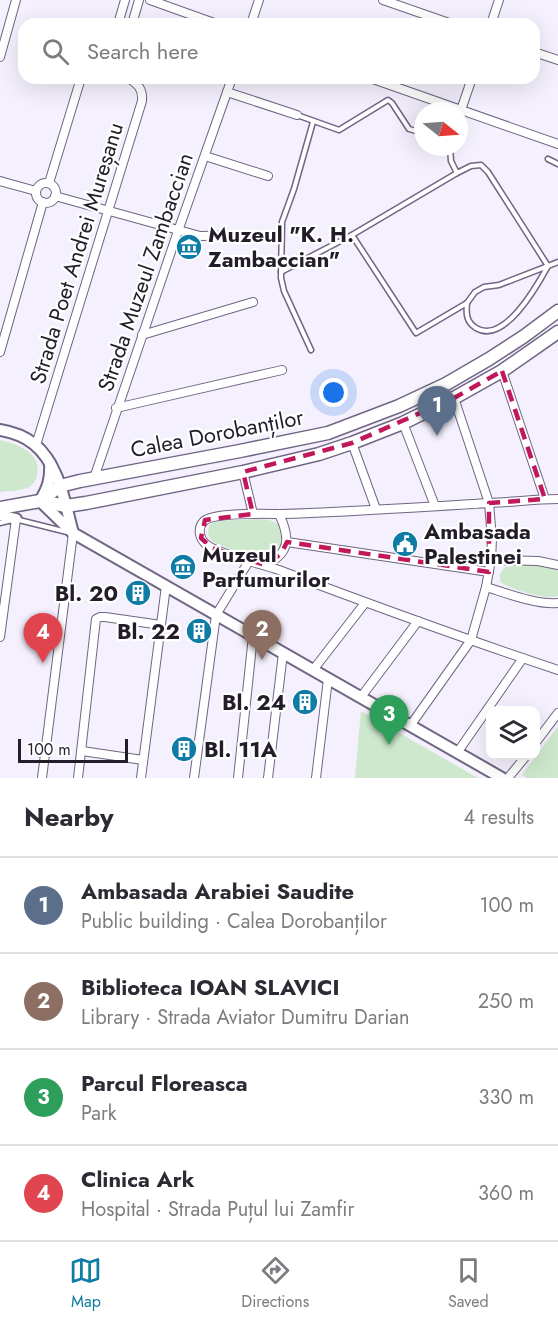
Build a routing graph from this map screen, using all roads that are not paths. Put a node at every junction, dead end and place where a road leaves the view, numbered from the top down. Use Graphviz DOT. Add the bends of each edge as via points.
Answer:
graph roads {
  1 [pos="16,0"];
  2 [pos="125,0"];
  3 [pos="139,0"];
  4 [pos="150,0"];
  5 [pos="259,0"];
  6 [pos="383,0"];
  7 [pos="499,0"];
  8 [pos="119,18"];
  9 [pos="134,18"];
  10 [pos="200,18"];
  11 [pos="252,18"];
  12 [pos="435,18"];
  13 [pos="493,18"];
  14 [pos="540,54"];
  15 [pos="0,57"];
  16 [pos="558,60"];
  17 [pos="79,84"];
  18 [pos="136,84"];
  19 [pos="230,84"];
  20 [pos="385,84"];
  21 [pos="470,84"];
  22 [pos="227,92"];
  23 [pos="432,102"];
  24 [pos="464,102"];
  25 [pos="297,115"];
  26 [pos="468,116"];
  27 [pos="313,122"];
  28 [pos="414,130"];
  29 [pos="558,144"];
  30 [pos="205,156"];
  31 [pos="449,156"];
  32 [pos="548,159"];
  33 [pos="558,164"];
  34 [pos="457,173"];
  35 [pos="268,176"];
  36 [pos="0,181"];
  37 [pos="49,183"];
  38 [pos="36,191"];
  39 [pos="55,196"];
  40 [pos="43,202"];
  41 [pos="109,212"];
  42 [pos="177,231"];
  43 [pos="246,235"];
  44 [pos="352,235"];
  45 [pos="558,262"];
  46 [pos="548,266"];
  47 [pos="282,272"];
  48 [pos="253,302"];
  49 [pos="467,303"];
  50 [pos="558,312"];
  51 [pos="558,332"];
  52 [pos="142,335"];
  53 [pos="311,350"];
  54 [pos="0,352"];
  55 [pos="282,370"];
  56 [pos="502,372"];
  57 [pos="454,398"];
  58 [pos="117,408"];
  59 [pos="403,423"];
  60 [pos="0,430"];
  61 [pos="352,443"];
  62 [pos="36,445"];
  63 [pos="50,463"];
  64 [pos="243,472"];
  65 [pos="93,478"];
  66 [pos="60,486"];
  67 [pos="544,499"];
  68 [pos="558,499"];
  69 [pos="40,501"];
  70 [pos="83,503"];
  71 [pos="489,503"];
  72 [pos="66,506"];
  73 [pos="435,506"];
  74 [pos="0,508"];
  75 [pos="376,509"];
  76 [pos="253,514"];
  77 [pos="279,514"];
  78 [pos="0,515"];
  79 [pos="16,519"];
  80 [pos="0,523"];
  81 [pos="73,533"];
  82 [pos="287,542"];
  83 [pos="492,560"];
  84 [pos="249,561"];
  85 [pos="265,565"];
  86 [pos="558,565"];
  87 [pos="489,572"];
  88 [pos="166,586"];
  89 [pos="486,587"];
  90 [pos="366,603"];
  91 [pos="558,603"];
  92 [pos="216,615"];
  93 [pos="418,621"];
  94 [pos="161,625"];
  95 [pos="253,636"];
  96 [pos="0,637"];
  97 [pos="471,640"];
  98 [pos="283,653"];
  99 [pos="523,658"];
  100 [pos="313,670"];
  101 [pos="558,670"];
  102 [pos="328,679"];
  103 [pos="361,698"];
  104 [pos="558,713"];
  105 [pos="410,726"];
  106 [pos="540,737"];
  107 [pos="82,751"];
  108 [pos="457,753"];
  109 [pos="143,760"];
  110 [pos="522,760"];
  111 [pos="42,778"];
  112 [pos="78,778"];
  113 [pos="141,778"];
  114 [pos="194,778"];
  115 [pos="238,778"];
  116 [pos="268,778"];
  117 [pos="316,778"];
  118 [pos="502,778"];
  119 [pos="508,778"];
  1 -- 15 [label="street"];
  2 -- 8 [label="street"];
  3 -- 9 [label="street"];
  4 -- 10 [label="street"];
  5 -- 11 [label="street"];
  6 -- 12 [label="street"];
  7 -- 13 [label="street"];
  14 -- 16 [label="street"];
  17 -- 37 [label="street"];
  18 -- 41 [label="street, Strada Poet Andrei Mureșanu" via="141,88 142,101"];
  19 -- 22 [label="street, Strada Muzeul Zambaccian"];
  20 -- 23 [label="street"];
  21 -- 24 [label="street"];
  22 -- 25 [label="street"];
  22 -- 30 [label="street, Strada Muzeul Zambaccian"];
  25 -- 27 [label="lane"];
  26 -- 29 [label="street"];
  27 -- 28 [label="lane" via="339,130 388,100 409,129"];
  27 -- 47 [label="lane" via="282,222"];
  30 -- 35 [label="street"];
  30 -- 42 [label="street, Strada Muzeul Zambaccian"];
  31 -- 34 [label="lane"];
  32 -- 33 [label="lane"];
  34 -- 44 [label="lane"];
  34 -- 46 [label="lane" via="481,165 488,172"];
  36 -- 38 [label="street"];
  37 -- 38 [label="street" via="41,184"];
  37 -- 39 [label="street"];
  38 -- 40 [label="street"];
  39 -- 40 [label="street"];
  39 -- 41 [label="street"];
  40 -- 54 [label="street"];
  41 -- 42 [label="street"];
  41 -- 62 [label="street, Strada Poet Andrei Mureșanu"];
  42 -- 43 [label="street" via="200,236"];
  42 -- 52 [label="street, Strada Muzeul Zambaccian"];
  44 -- 47 [label="lane"];
  44 -- 49 [label="lane" via="416,333"];
  45 -- 46 [label="lane"];
  46 -- 49 [label="lane" via="484,287"];
  46 -- 49 [label="lane" via="512,318 495,330 473,327 466,312"];
  47 -- 53 [label="lane" via="284,291"];
  48 -- 52 [label="street"];
  50 -- 65 [label="main road, Calea Dorobanților" via="446,384 328,433"];
  51 -- 56 [label="main road, Calea Dorobanților"];
  52 -- 58 [label="street, Strada Muzeul Zambaccian"];
  55 -- 58 [label="street"];
  56 -- 57 [label="main road, Calea Dorobanților"];
  56 -- 67 [label="street"];
  57 -- 59 [label="main road, Calea Dorobanților"];
  57 -- 71 [label="street"];
  58 -- 65 [label="street, Strada Muzeul Zambaccian"];
  59 -- 61 [label="main road, Calea Dorobanților"];
  59 -- 73 [label="street"];
  60 -- 62 [label="street"];
  61 -- 64 [label="main road, Calea Dorobanților"];
  61 -- 75 [label="street"];
  62 -- 63 [label="street"];
  63 -- 66 [label="street"];
  63 -- 69 [label="street" via="50,482"];
  64 -- 70 [label="main road, Calea Dorobanților"];
  64 -- 76 [label="street"];
  65 -- 66 [label="main road, Calea Dorobanților"];
  66 -- 69 [label="main road, Calea Dorobanților"];
  66 -- 72 [label="street"];
  67 -- 68 [label="street"];
  67 -- 71 [label="street"];
  69 -- 72 [label="main road, Calea Dorobanților"];
  69 -- 74 [label="main road, Calea Dorobanților"];
  69 -- 81 [label="street"];
  70 -- 72 [label="main road, Calea Dorobanților"];
  70 -- 81 [label="street"];
  71 -- 73 [label="street"];
  71 -- 83 [label="street"];
  72 -- 81 [label="street"];
  73 -- 75 [label="street"];
  75 -- 77 [label="street"];
  76 -- 77 [label="street"];
  76 -- 84 [label="street" via="212,517 202,523 200,534 212,548"];
  77 -- 82 [label="street"];
  78 -- 79 [label="street"];
  79 -- 80 [label="lane"];
  79 -- 81 [label="lane"];
  79 -- 96 [label="street"];
  81 -- 88 [label="street"];
  81 -- 111 [label="street"];
  82 -- 85 [label="street" via="281,554"];
  82 -- 87 [label="street"];
  83 -- 86 [label="street"];
  83 -- 87 [label="street"];
  84 -- 85 [label="street"];
  84 -- 92 [label="street"];
  85 -- 90 [label="street"];
  87 -- 89 [label="street"];
  88 -- 92 [label="street"];
  88 -- 94 [label="street"];
  89 -- 91 [label="street"];
  89 -- 97 [label="street"];
  90 -- 93 [label="street"];
  90 -- 100 [label="street"];
  92 -- 95 [label="street"];
  92 -- 114 [label="street"];
  93 -- 97 [label="street"];
  93 -- 103 [label="street"];
  94 -- 107 [label="street" via="96,619"];
  94 -- 109 [label="street"];
  95 -- 98 [label="street"];
  95 -- 115 [label="street"];
  97 -- 99 [label="street"];
  97 -- 105 [label="street"];
  98 -- 100 [label="street"];
  98 -- 116 [label="street"];
  99 -- 101 [label="street"];
  99 -- 108 [label="street"];
  100 -- 102 [label="street"];
  102 -- 103 [label="street"];
  102 -- 117 [label="street"];
  103 -- 105 [label="street"];
  104 -- 106 [label="street"];
  105 -- 108 [label="street"];
  107 -- 109 [label="street"];
  107 -- 112 [label="street"];
  108 -- 118 [label="street"];
  109 -- 113 [label="street"];
  110 -- 119 [label="street"];
}
